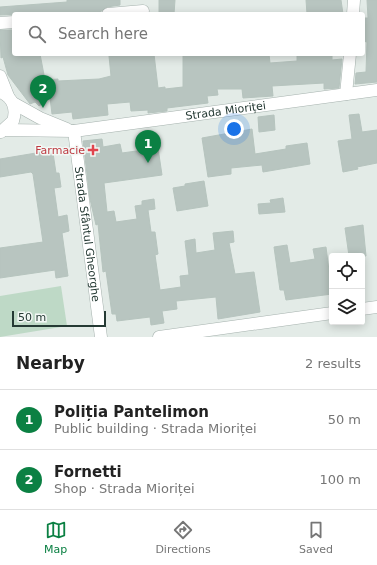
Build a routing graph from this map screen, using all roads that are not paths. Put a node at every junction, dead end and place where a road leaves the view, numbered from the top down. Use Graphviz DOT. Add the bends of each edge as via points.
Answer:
graph roads {
  1 [pos="354,0"];
  2 [pos="143,11"];
  3 [pos="131,12"];
  4 [pos="353,12"];
  5 [pos="12,22"];
  6 [pos="0,23"];
  7 [pos="350,56"];
  8 [pos="0,76"];
  9 [pos="377,90"];
  10 [pos="346,94"];
  11 [pos="7,97"];
  12 [pos="74,131"];
  13 [pos="2,132"];
  14 [pos="377,307"];
  15 [pos="365,309"];
  16 [pos="329,313"];
  17 [pos="101,337"];
  18 [pos="159,337"];
  1 -- 4 [label="street"];
  2 -- 3 [label="street"];
  5 -- 6 [label="street"];
  7 -- 10 [label="street"];
  8 -- 11 [label="street"];
  9 -- 10 [label="street, Strada Mioriței"];
  10 -- 12 [label="street, Strada Mioriței"];
  11 -- 12 [label="street, Strada Mioriței" via="40,118"];
  11 -- 13 [label="street" via="15,115 13,121"];
  12 -- 13 [label="street, Strada Mioriței"];
  12 -- 17 [label="street, Strada Sfântul Gheorghe"];
  14 -- 15 [label="street"];
  16 -- 18 [label="street"];
}
